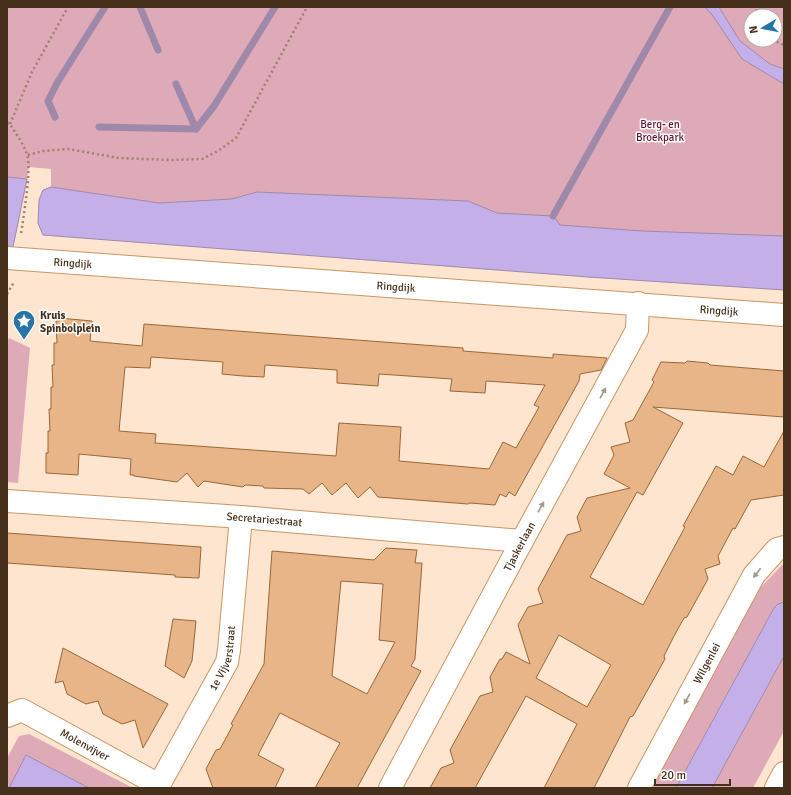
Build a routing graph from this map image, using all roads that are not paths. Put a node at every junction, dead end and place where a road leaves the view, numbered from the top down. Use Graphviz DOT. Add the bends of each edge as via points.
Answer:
graph roads {
  1 [pos="7,258"];
  2 [pos="638,303"];
  3 [pos="784,315"];
  4 [pos="7,501"];
  5 [pos="241,517"];
  6 [pos="522,541"];
  7 [pos="784,546"];
  8 [pos="7,716"];
  9 [pos="784,773"];
  10 [pos="159,786"];
  11 [pos="390,788"];
  12 [pos="638,788"];
  13 [pos="776,788"];
  1 -- 2 [label="street, Ringdijk"];
  2 -- 3 [label="street, Ringdijk"];
  6 -- 2 [label="street, Tjaskerlaan, one-way" via="637,330"];
  4 -- 5 [label="street, Secretariestraat"];
  5 -- 6 [label="street, Secretariestraat"];
  5 -- 10 [label="street, 1e Vijverstraat" via="227,662"];
  6 -- 11 [label="street, Tjaskerlaan"];
  7 -- 12 [label="street, Wilgenlei, one-way" via="777,549 754,576"];
  8 -- 10 [label="street, Molenvijver" via="22,710"];
  9 -- 13 [label="street"];
}
